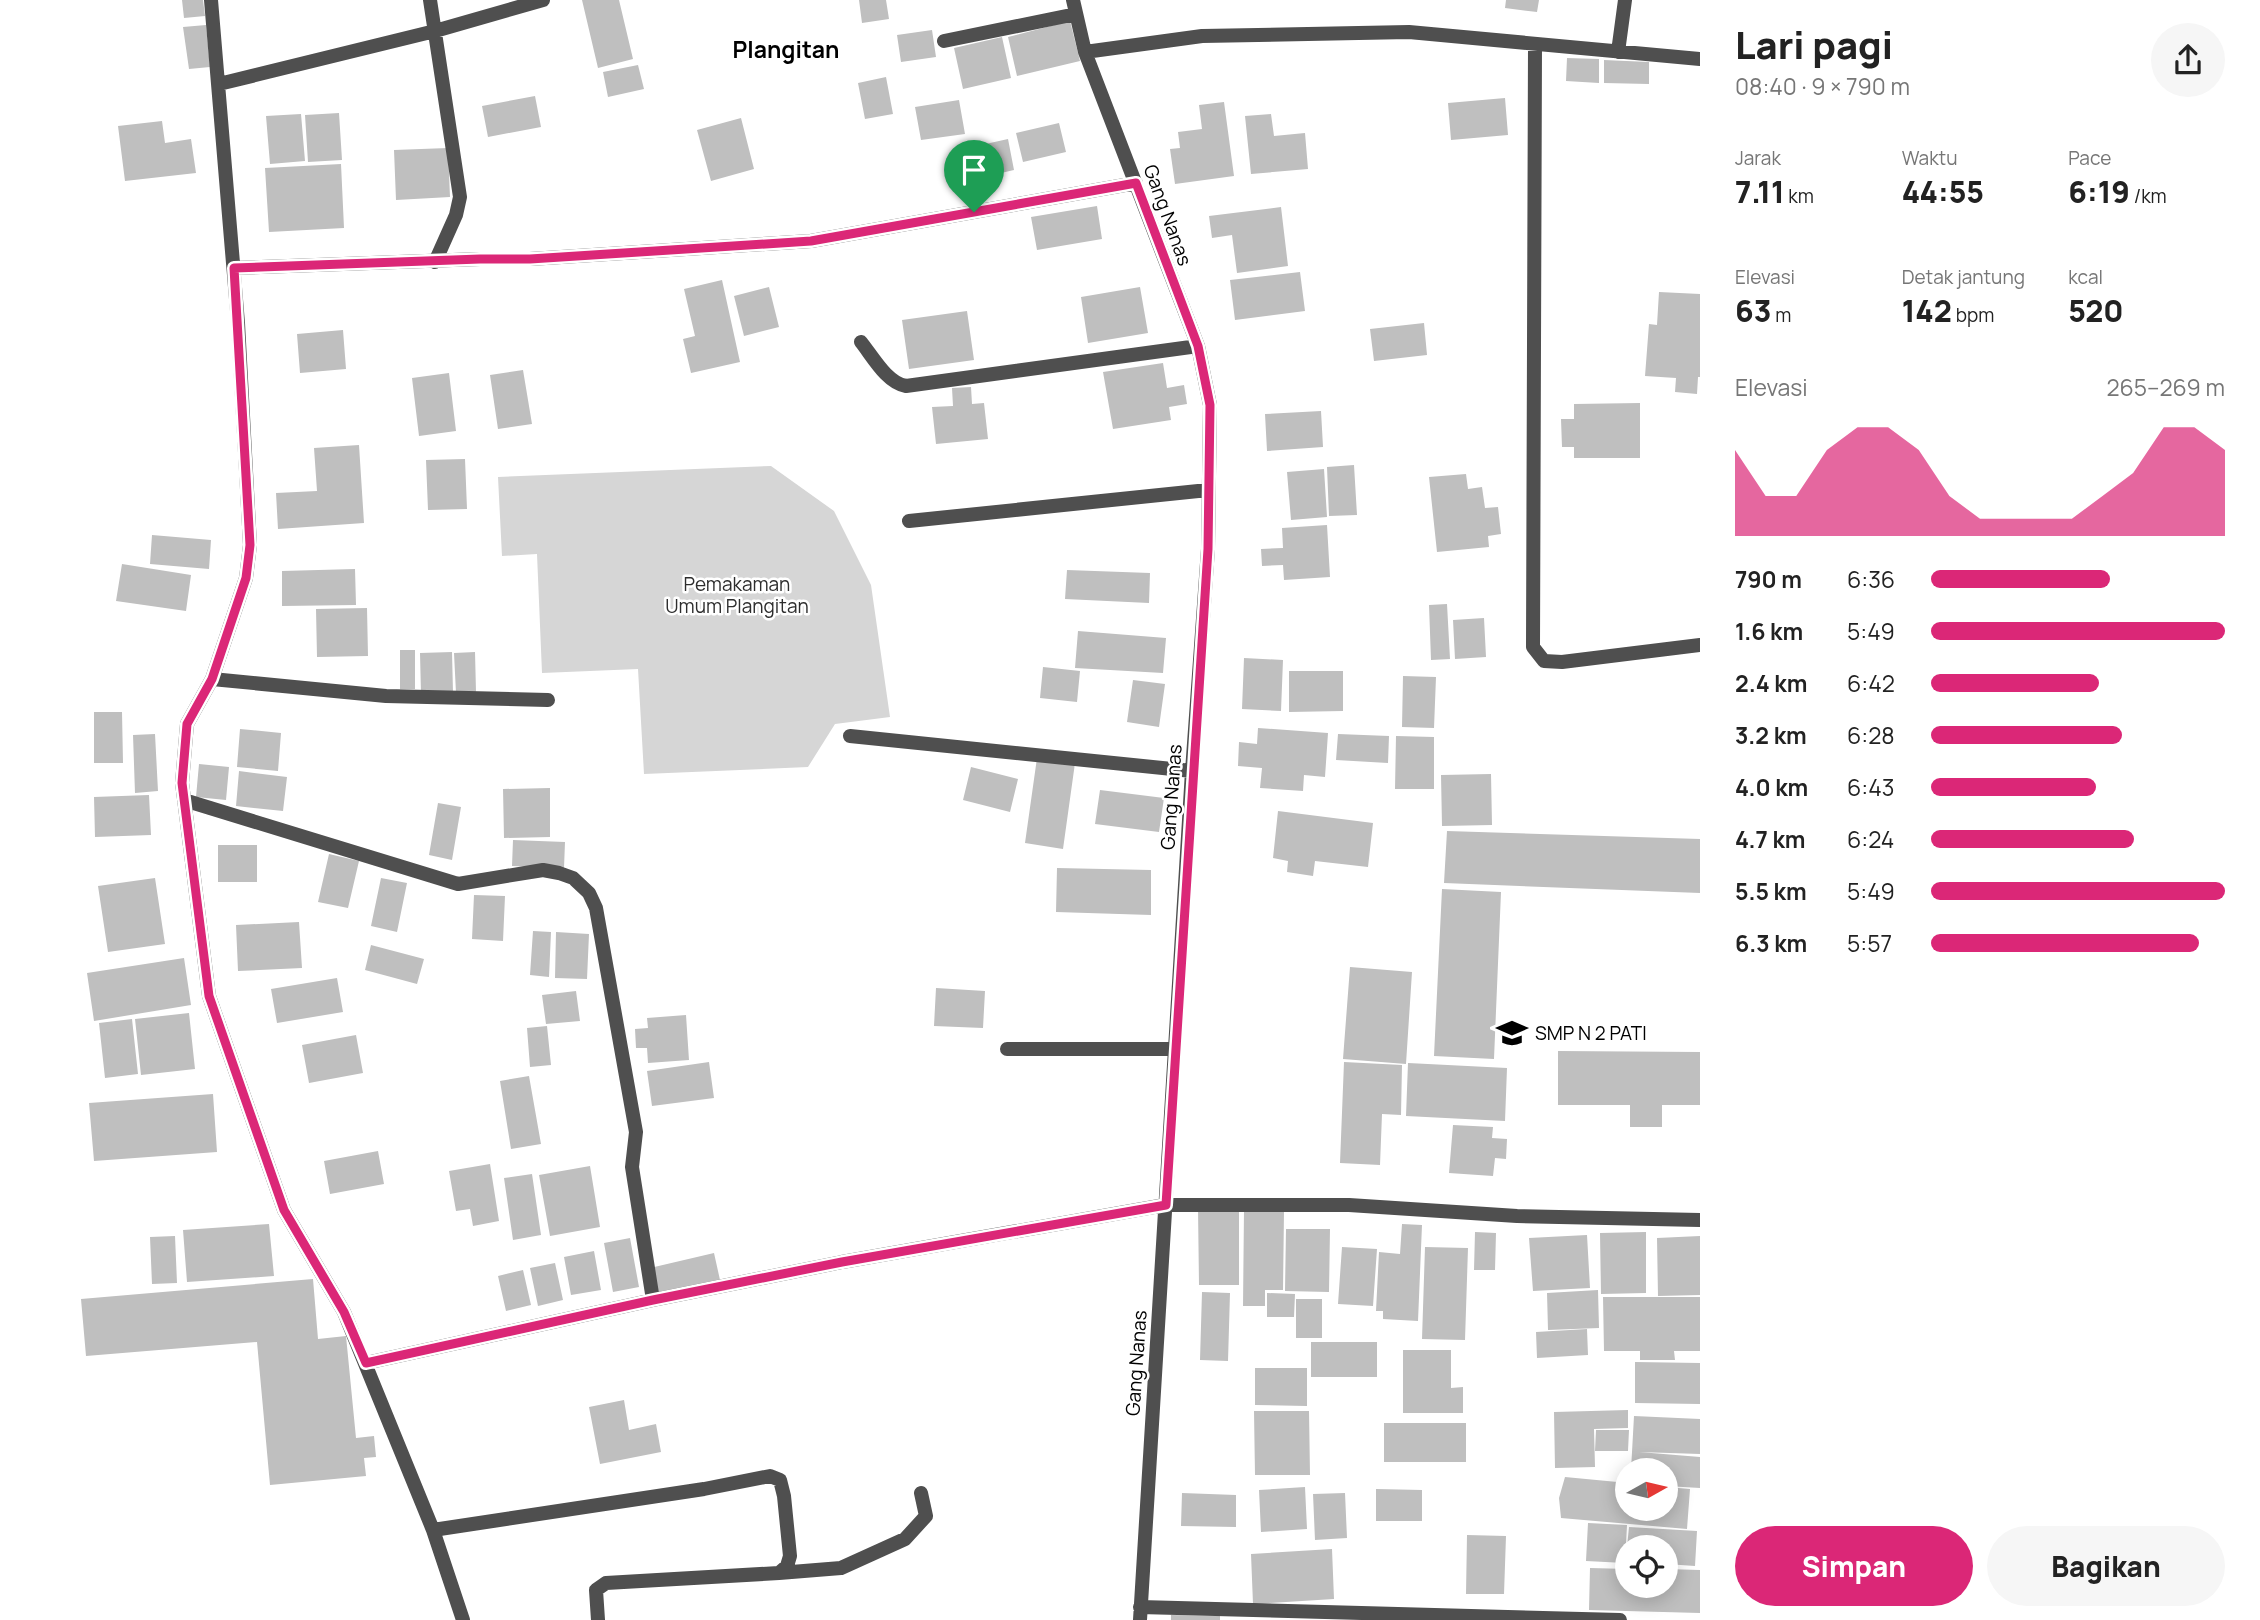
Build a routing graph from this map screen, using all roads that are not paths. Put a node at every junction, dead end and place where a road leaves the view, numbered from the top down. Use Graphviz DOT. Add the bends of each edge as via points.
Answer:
graph roads {
  1 [pos="211,0"];
  2 [pos="430,0"];
  3 [pos="543,0"];
  4 [pos="1625,0"];
  5 [pos="1074,7"];
  6 [pos="435,31"];
  7 [pos="944,41"];
  8 [pos="1535,44"];
  9 [pos="1086,52"];
  10 [pos="1618,52"];
  11 [pos="1700,59"];
  12 [pos="219,84"];
  13 [pos="1136,183"];
  14 [pos="435,262"];
  15 [pos="234,268"];
  16 [pos="861,342"];
  17 [pos="1198,346"];
  18 [pos="1208,490"];
  19 [pos="909,521"];
  20 [pos="1700,645"];
  21 [pos="212,679"];
  22 [pos="548,700"];
  23 [pos="850,736"];
  24 [pos="1192,771"];
  25 [pos="184,800"];
  26 [pos="1007,1049"];
  27 [pos="1174,1049"];
  28 [pos="1166,1205"];
  29 [pos="1700,1220"];
  30 [pos="653,1300"];
  31 [pos="366,1363"];
  32 [pos="921,1493"];
  33 [pos="433,1530"];
  34 [pos="779,1573"];
  35 [pos="1140,1613"];
  36 [pos="463,1620"];
  37 [pos="598,1620"];
  38 [pos="1620,1620"];
  1 -- 12 [label="street"];
  2 -- 6 [label="street"];
  3 -- 6 [label="street"];
  4 -- 10 [label="street"];
  5 -- 7 [label="street"];
  5 -- 9 [label="street, Gang Nanas"];
  6 -- 12 [label="street"];
  6 -- 14 [label="street" via="460,197"];
  8 -- 9 [label="street" via="1395,32 1202,36"];
  8 -- 10 [label="street"];
  8 -- 20 [label="street" via="1532,647 1544,661 1562,663"];
  9 -- 13 [label="street, Gang Nanas"];
  10 -- 11 [label="street"];
  12 -- 15 [label="street"];
  13 -- 14 [label="street" via="811,241"];
  13 -- 17 [label="street, Gang Nanas"];
  14 -- 15 [label="street"];
  15 -- 21 [label="street" via="250,545 246,578"];
  16 -- 17 [label="street" via="890,378 906,386"];
  17 -- 18 [label="street, Gang Nanas" via="1210,405"];
  18 -- 19 [label="street"];
  18 -- 24 [label="street, Gang Nanas"];
  21 -- 22 [label="street" via="386,696"];
  21 -- 25 [label="street" via="187,724"];
  23 -- 24 [label="street"];
  24 -- 27 [label="street, Gang Nanas"];
  25 -- 30 [label="street" via="458,884 543,870 573,878 589,893 596,908 636,1132 632,1167"];
  25 -- 31 [label="street" via="209,996 284,1210 344,1312"];
  26 -- 27 [label="street"];
  27 -- 28 [label="street, Gang Nanas"];
  28 -- 29 [label="street" via="1349,1205 1517,1216"];
  28 -- 30 [label="street"];
  28 -- 35 [label="street, Gang Nanas"];
  30 -- 31 [label="street"];
  31 -- 33 [label="street"];
  32 -- 34 [label="street" via="926,1516 905,1539 841,1569"];
  33 -- 34 [label="street" via="770,1476 779,1480 785,1496 790,1556"];
  33 -- 36 [label="street"];
  34 -- 37 [label="street" via="606,1583 596,1590"];
  35 -- 38 [label="street"];
}
